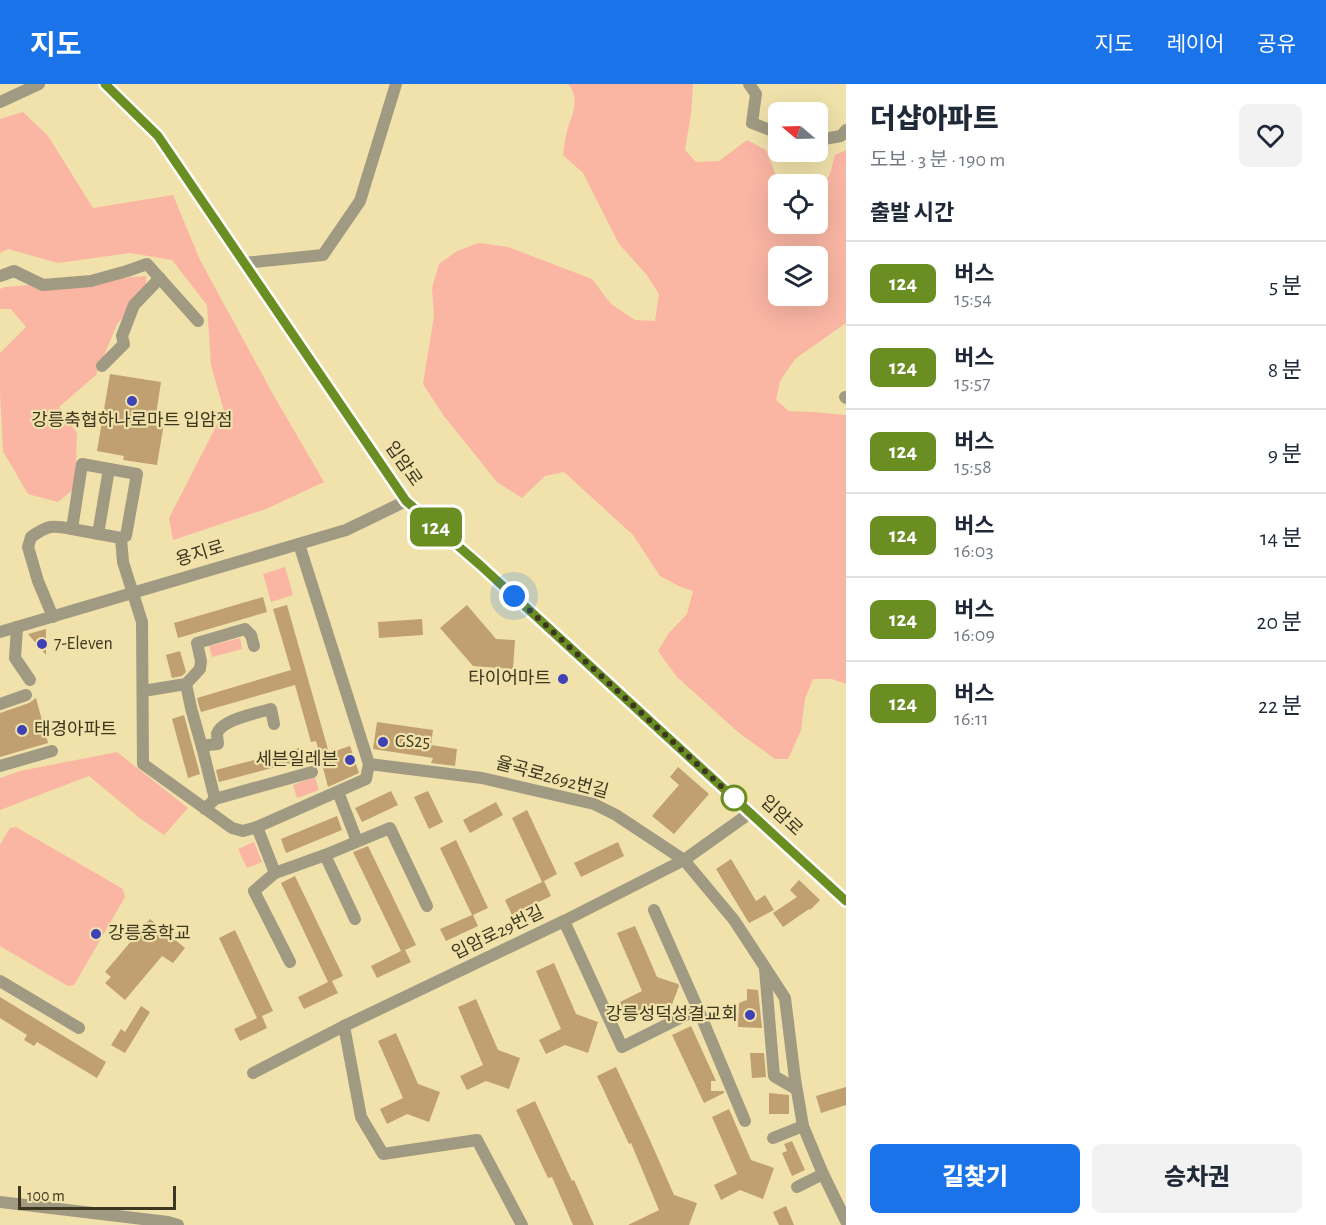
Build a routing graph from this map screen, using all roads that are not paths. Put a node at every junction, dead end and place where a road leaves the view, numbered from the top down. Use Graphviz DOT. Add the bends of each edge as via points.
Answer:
graph roads {
  1 [pos="39,84"];
  2 [pos="105,84"];
  3 [pos="396,84"];
  4 [pos="749,84"];
  5 [pos="0,102"];
  6 [pos="768,129"];
  7 [pos="846,130"];
  8 [pos="828,138"];
  9 [pos="244,263"];
  10 [pos="0,276"];
  11 [pos="160,278"];
  12 [pos="198,321"];
  13 [pos="102,366"];
  14 [pos="109,469"];
  15 [pos="406,501"];
  16 [pos="72,529"];
  17 [pos="98,534"];
  18 [pos="121,538"];
  19 [pos="298,544"];
  20 [pos="133,593"];
  21 [pos="53,617"];
  22 [pos="17,627"];
  23 [pos="0,632"];
  24 [pos="254,646"];
  25 [pos="30,680"];
  26 [pos="186,684"];
  27 [pos="143,691"];
  28 [pos="26,695"];
  29 [pos="0,704"];
  30 [pos="274,724"];
  31 [pos="202,747"];
  32 [pos="52,751"];
  33 [pos="369,764"];
  34 [pos="0,766"];
  35 [pos="312,772"];
  36 [pos="338,792"];
  37 [pos="215,798"];
  38 [pos="205,810"];
  39 [pos="750,813"];
  40 [pos="257,827"];
  41 [pos="357,841"];
  42 [pos="325,855"];
  43 [pos="684,860"];
  44 [pos="275,873"];
  45 [pos="846,901"];
  46 [pos="427,906"];
  47 [pos="654,910"];
  48 [pos="355,919"];
  49 [pos="564,921"];
  50 [pos="291,962"];
  51 [pos="765,968"];
  52 [pos="0,981"];
  53 [pos="698,1009"];
  54 [pos="344,1026"];
  55 [pos="80,1028"];
  56 [pos="253,1073"];
  57 [pos="796,1089"];
  58 [pos="745,1121"];
  59 [pos="802,1126"];
  60 [pos="773,1138"];
  61 [pos="823,1174"];
  62 [pos="797,1187"];
  63 [pos="0,1202"];
  64 [pos="846,1221"];
  65 [pos="178,1225"];
  66 [pos="522,1225"];
  1 -- 5 [label="street"];
  2 -- 9 [label="street, 입암로" via="158,136"];
  3 -- 9 [label="street" via="360,201 323,255"];
  4 -- 6 [label="street" via="756,94 752,123"];
  7 -- 8 [label="street" via="841,136"];
  9 -- 15 [label="street, 입암로"];
  10 -- 11 [label="street" via="14,271 43,285 91,280 147,264"];
  11 -- 12 [label="street"];
  11 -- 13 [label="street" via="134,305 122,336 124,344"];
  14 -- 16 [label="street" via="82,465"];
  14 -- 17 [label="street"];
  14 -- 18 [label="street" via="137,474 126,536"];
  15 -- 19 [label="street, 용지로" via="346,530"];
  15 -- 39 [label="street, 입암로"];
  16 -- 17 [label="street"];
  16 -- 21 [label="street" via="54,525 31,537 28,547"];
  17 -- 18 [label="street"];
  18 -- 20 [label="street" via="123,562"];
  19 -- 20 [label="street, 용지로"];
  19 -- 33 [label="street"];
  20 -- 21 [label="street, 용지로"];
  20 -- 27 [label="street" via="142,622"];
  21 -- 22 [label="street, 용지로"];
  22 -- 23 [label="street, 용지로"];
  22 -- 25 [label="street" via="15,658"];
  24 -- 26 [label="street" via="245,629 197,643 200,669"];
  26 -- 27 [label="street"];
  26 -- 31 [label="street"];
  27 -- 38 [label="street" via="143,764"];
  28 -- 29 [label="street"];
  30 -- 31 [label="street" via="271,710 239,717 217,734 218,744"];
  31 -- 37 [label="street"];
  32 -- 34 [label="street"];
  33 -- 36 [label="street" via="366,779"];
  33 -- 43 [label="street, 율곡로2692번길" via="482,778 594,804"];
  35 -- 37 [label="street"];
  36 -- 40 [label="street"];
  36 -- 41 [label="street"];
  37 -- 38 [label="street"];
  38 -- 40 [label="street" via="232,828 243,831"];
  39 -- 43 [label="street, 입암로29번길"];
  39 -- 45 [label="street, 입암로"];
  40 -- 44 [label="street"];
  41 -- 42 [label="street"];
  41 -- 46 [label="street" via="390,828"];
  42 -- 44 [label="street"];
  42 -- 48 [label="street"];
  43 -- 49 [label="street, 입암로29번길"];
  43 -- 51 [label="street, 율곡로2692번길" via="734,920"];
  44 -- 50 [label="street" via="254,891"];
  47 -- 53 [label="street"];
  49 -- 53 [label="street" via="621,1047"];
  49 -- 54 [label="street, 입암로29번길"];
  51 -- 57 [label="street, 율곡로2692번길" via="785,998"];
  51 -- 57 [label="street" via="774,1076"];
  52 -- 55 [label="street"];
  53 -- 58 [label="street"];
  54 -- 56 [label="street, 입암로29번길"];
  54 -- 66 [label="street" via="362,1117 383,1154 477,1140"];
  57 -- 59 [label="street, 율곡로2692번길"];
  59 -- 60 [label="street"];
  59 -- 61 [label="street, 율곡로2692번길"];
  61 -- 62 [label="street"];
  61 -- 64 [label="street, 율곡로2692번길"];
  63 -- 65 [label="street"];
}
